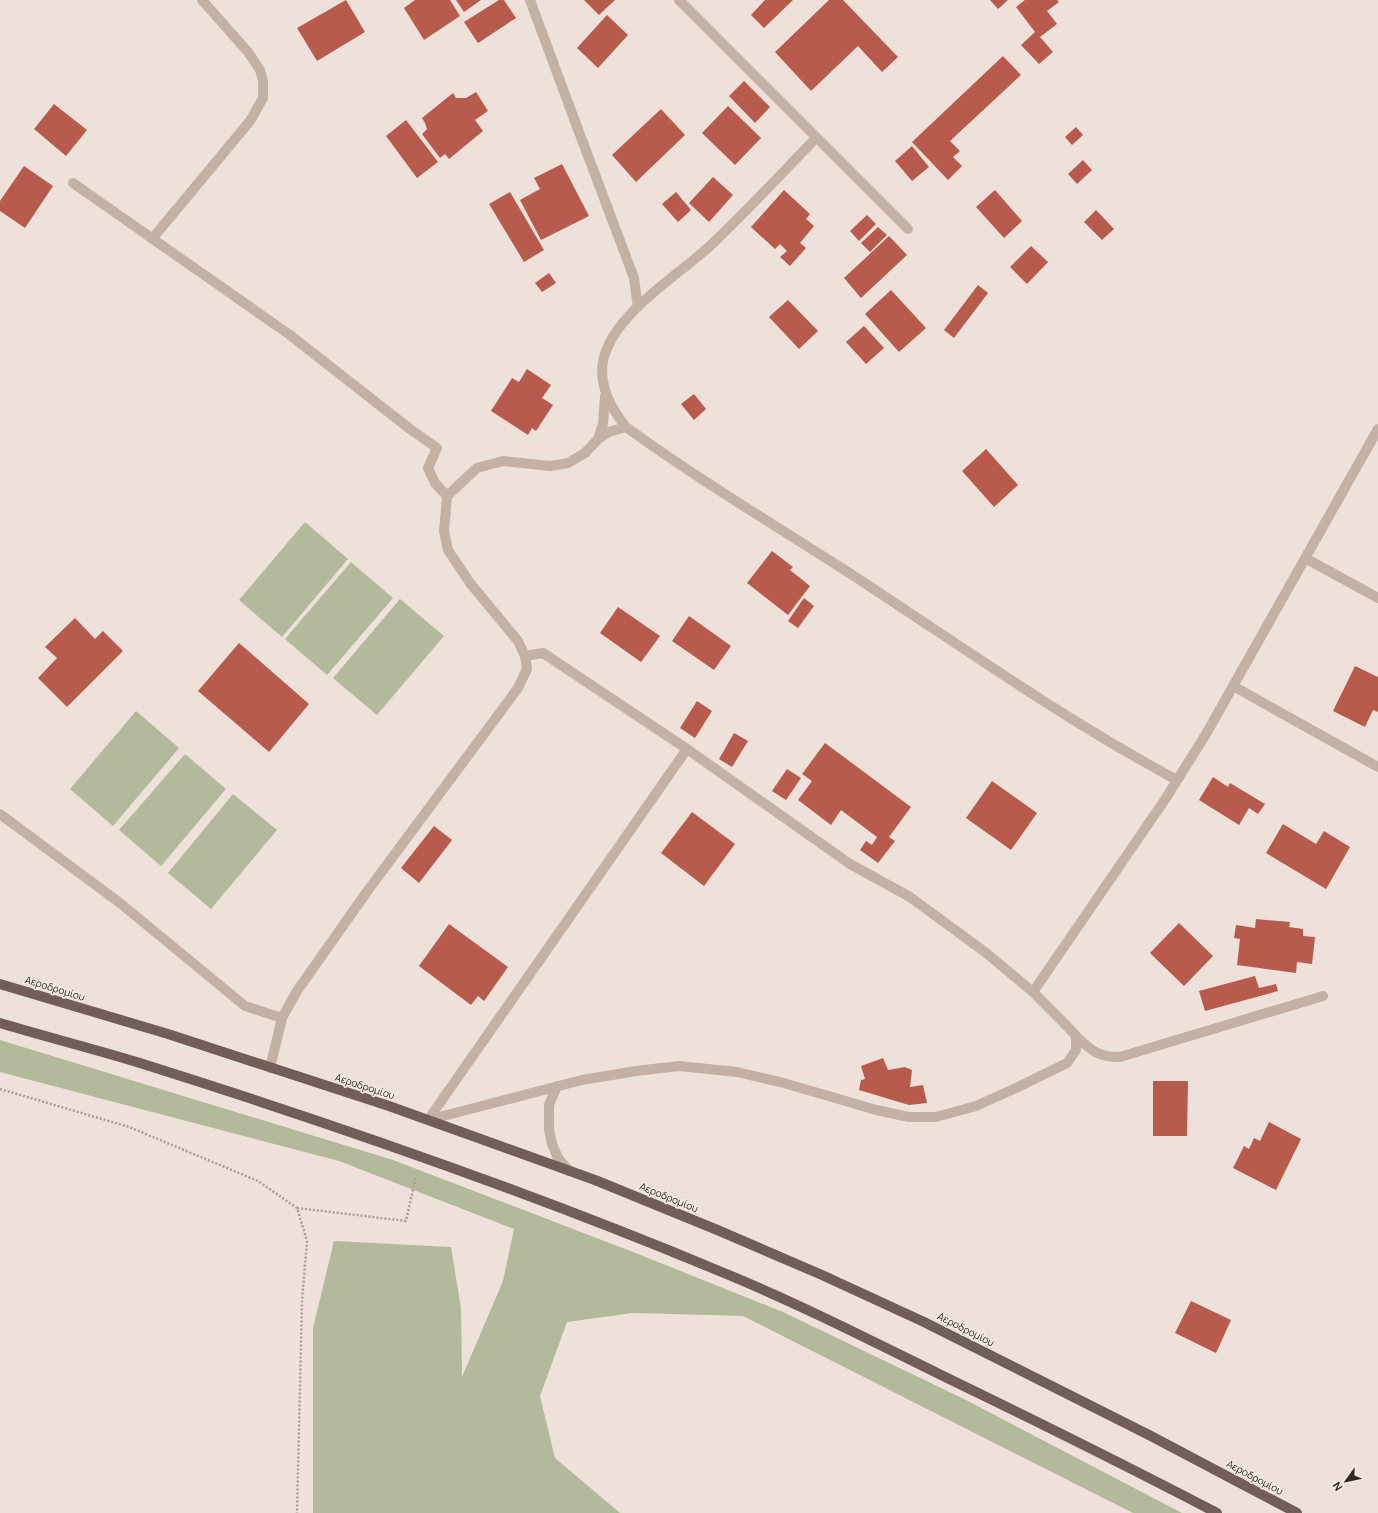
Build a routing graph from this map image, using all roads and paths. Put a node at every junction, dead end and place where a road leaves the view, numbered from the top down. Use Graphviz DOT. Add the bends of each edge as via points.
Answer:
graph roads {
  1 [pos="202,0"];
  2 [pos="530,0"];
  3 [pos="678,0"];
  4 [pos="816,138"];
  5 [pos="73,183"];
  6 [pos="908,229"];
  7 [pos="152,239"];
  8 [pos="638,307"];
  9 [pos="605,391"];
  10 [pos="626,427"];
  11 [pos="1378,429"];
  12 [pos="598,439"];
  13 [pos="447,496"];
  14 [pos="1305,558"];
  15 [pos="1378,598"];
  16 [pos="525,656"];
  17 [pos="1233,686"];
  18 [pos="687,749"];
  19 [pos="1378,767"];
  20 [pos="1177,780"];
  21 [pos="0,814"];
  22 [pos="0,984"];
  23 [pos="1033,992"];
  24 [pos="1323,996"];
  25 [pos="282,1018"];
  26 [pos="0,1023"];
  27 [pos="1076,1036"];
  28 [pos="270,1068"];
  29 [pos="557,1086"];
  30 [pos="0,1089"];
  31 [pos="428,1120"];
  32 [pos="420,1156"];
  33 [pos="569,1171"];
  34 [pos="297,1208"];
  35 [pos="298,1513"];
  36 [pos="1217,1513"];
  37 [pos="1297,1513"];
  1 -- 7 [label="street" via="248,52 260,70 263,98 250,121"];
  2 -- 8 [label="street" via="634,278"];
  3 -- 4 [label="street"];
  4 -- 6 [label="street"];
  4 -- 8 [label="street" via="712,245"];
  5 -- 7 [label="street"];
  7 -- 13 [label="street" via="290,335 437,448 428,468 435,483"];
  8 -- 9 [label="street" via="610,341 602,371"];
  9 -- 10 [label="street" via="613,412"];
  9 -- 12 [label="street" via="603,424"];
  10 -- 12 [label="street" via="609,432"];
  10 -- 20 [label="street" via="917,619 1133,756"];
  11 -- 14 [label="street"];
  12 -- 13 [label="street" via="585,452 568,463 550,466 504,461 477,468"];
  13 -- 16 [label="street" via="444,531 448,550 475,589 518,641"];
  14 -- 15 [label="street"];
  14 -- 17 [label="street"];
  16 -- 18 [label="street" via="543,653"];
  16 -- 25 [label="street" via="527,669 518,688 366,893 297,991"];
  17 -- 19 [label="street"];
  17 -- 20 [label="street"];
  18 -- 23 [label="street" via="850,864 910,897 985,952"];
  18 -- 31 [label="street"];
  20 -- 23 [label="street"];
  21 -- 25 [label="street" via="120,903 245,1006"];
  22 -- 28 [label="main road, Αεροδρομίου" via="168,1034"];
  23 -- 27 [label="street"];
  24 -- 27 [label="street" via="1120,1057 1105,1057"];
  25 -- 28 [label="street"];
  26 -- 32 [label="main road" via="138,1063"];
  27 -- 29 [label="street" via="1076,1050 1067,1063 976,1106 936,1116 903,1115 876,1110 737,1072 680,1066 636,1071"];
  28 -- 31 [label="main road, Αεροδρομίου"];
  29 -- 31 [label="street"];
  29 -- 33 [label="street" via="549,1105 549,1129 558,1158"];
  30 -- 34 [label="path" via="129,1127 258,1181"];
  31 -- 33 [label="main road, Αεροδρομίου"];
  32 -- 34 [label="path" via="406,1221"];
  32 -- 36 [label="main road" via="603,1224 734,1277 945,1377"];
  33 -- 37 [label="main road, Αεροδρομίου" via="715,1228 924,1322"];
  34 -- 35 [label="path" via="307,1241 302,1301"];
}
